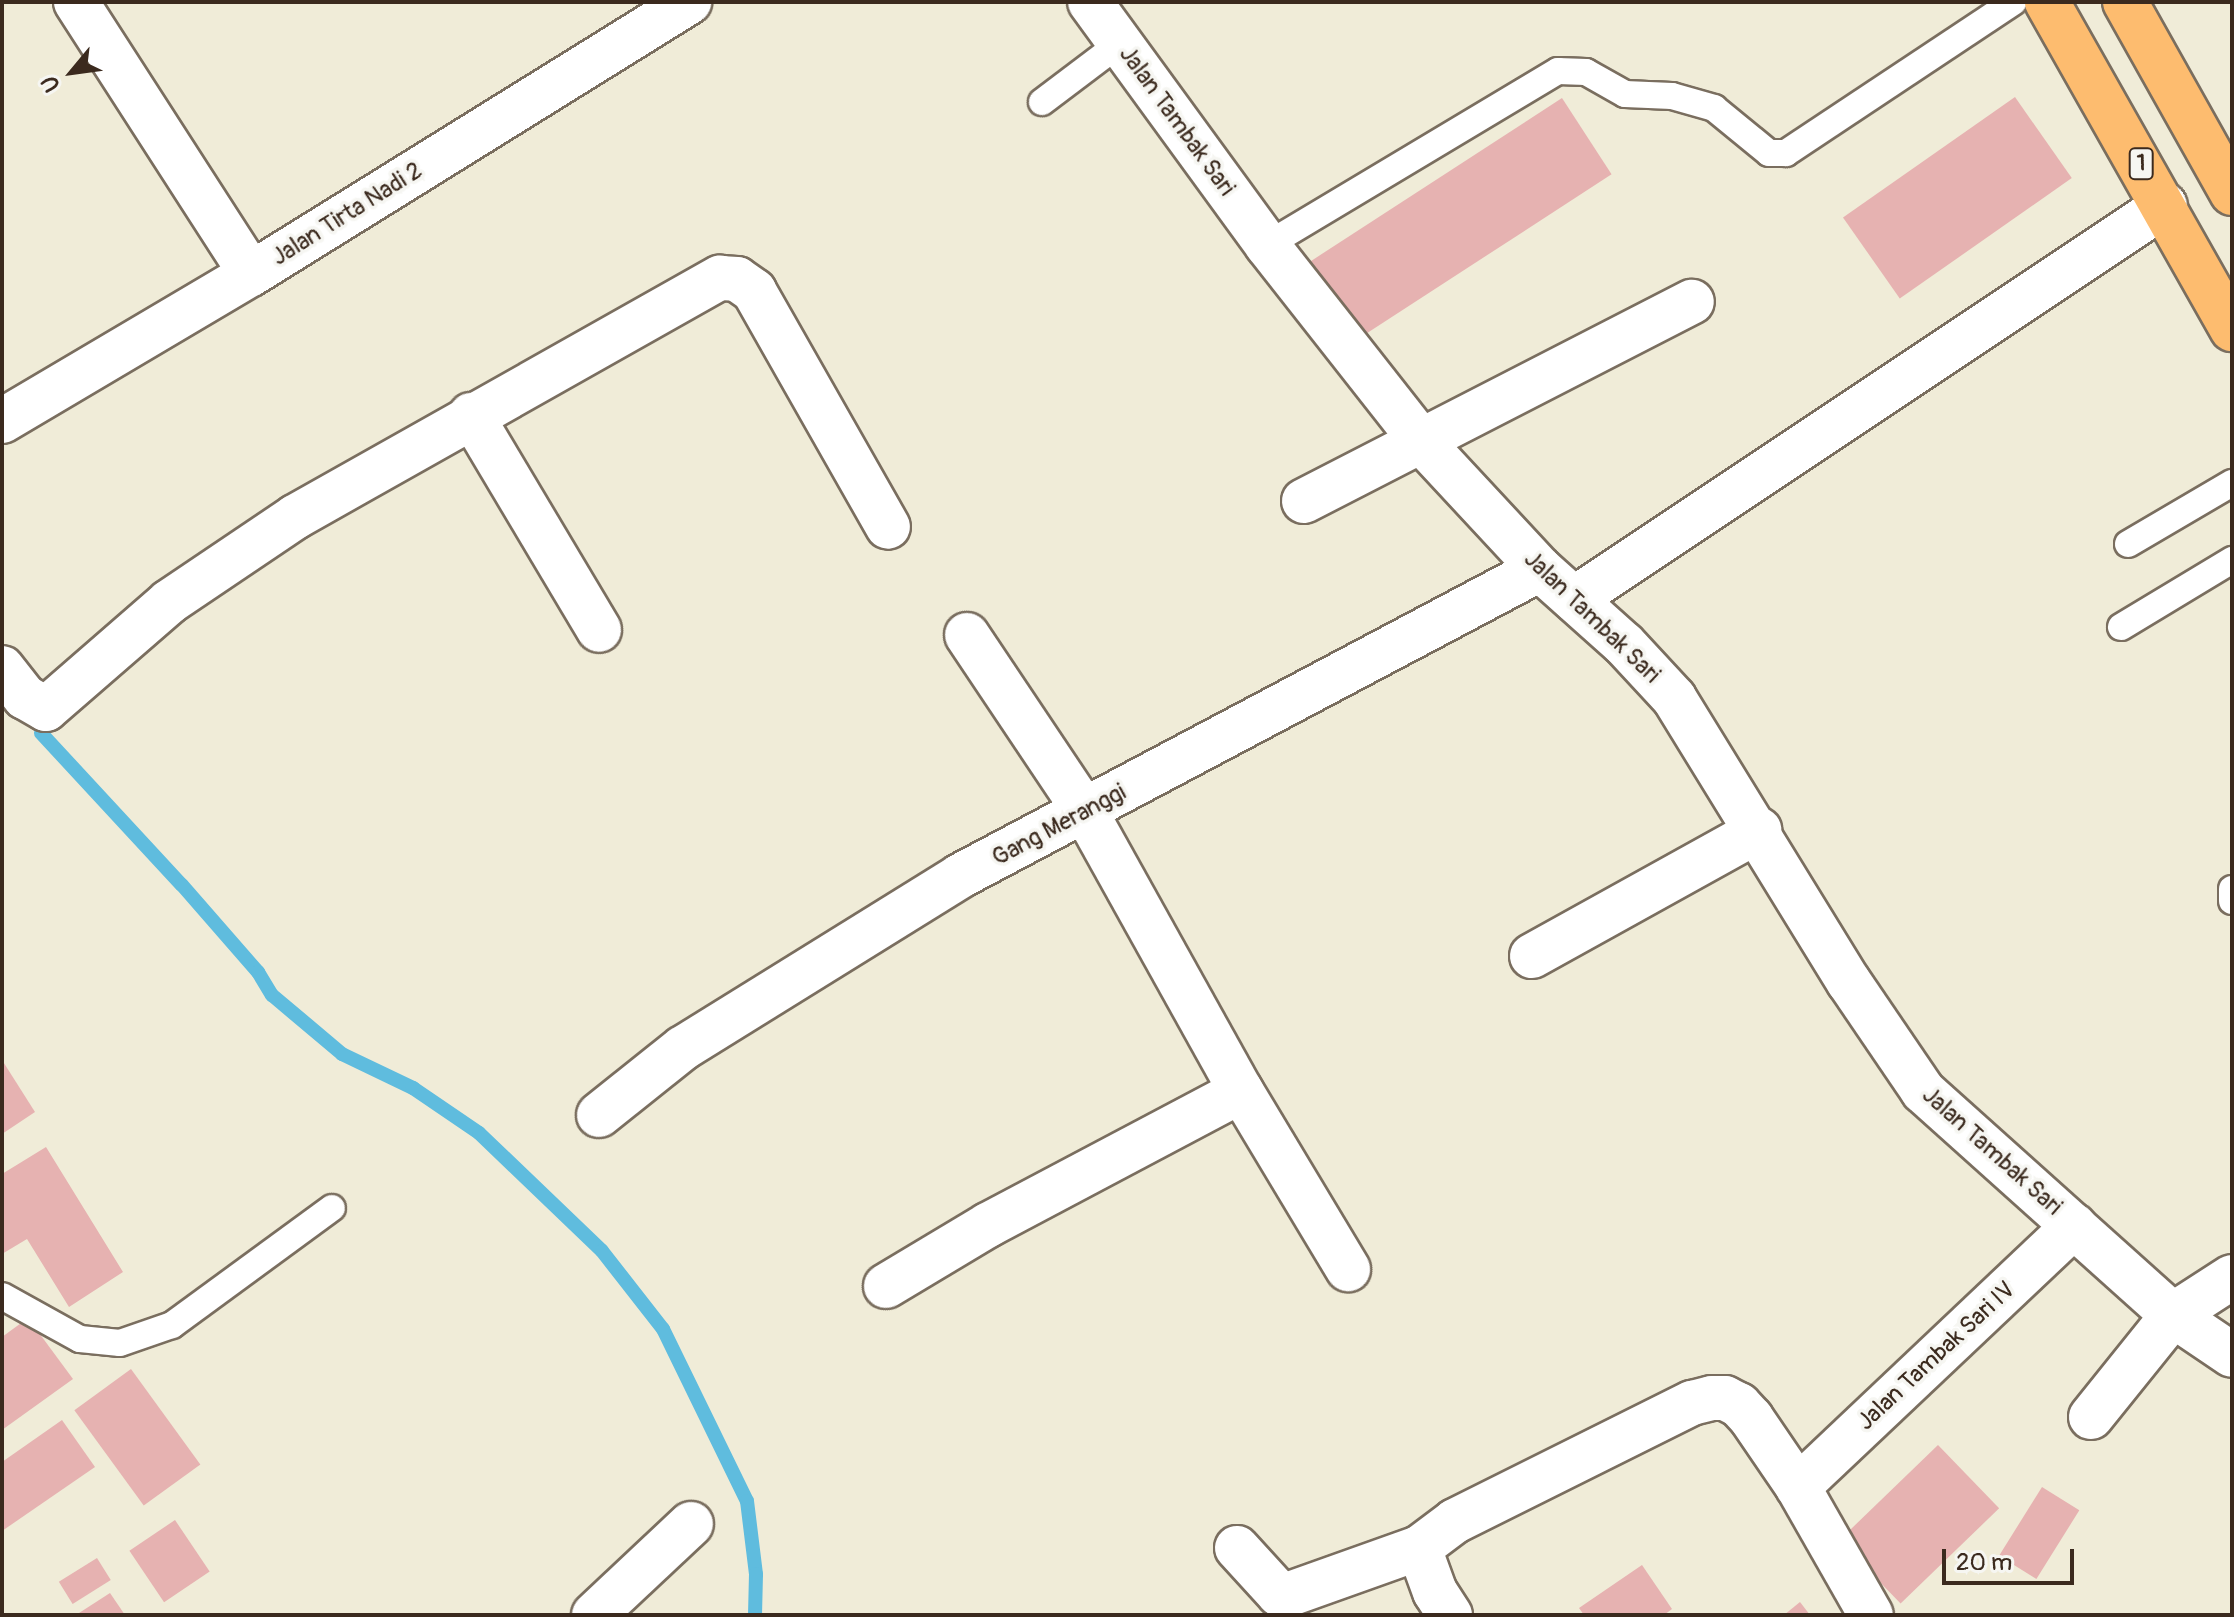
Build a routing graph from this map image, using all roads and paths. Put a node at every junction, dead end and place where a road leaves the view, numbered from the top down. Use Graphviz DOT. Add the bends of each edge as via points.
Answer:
graph roads {
  1 [pos="76,2"];
  2 [pos="689,2"];
  3 [pos="1090,2"];
  4 [pos="2013,2"];
  5 [pos="2047,2"];
  6 [pos="2125,2"];
  7 [pos="1120,43"];
  8 [pos="1042,102"];
  9 [pos="2228,174"];
  10 [pos="2165,205"];
  11 [pos="1267,245"];
  12 [pos="251,274"];
  13 [pos="1692,302"];
  14 [pos="2232,329"];
  15 [pos="471,415"];
  16 [pos="2,421"];
  17 [pos="1422,442"];
  18 [pos="2232,483"];
  19 [pos="1304,501"];
  20 [pos="888,527"];
  21 [pos="2128,544"];
  22 [pos="2232,560"];
  23 [pos="1540,569"];
  24 [pos="1574,599"];
  25 [pos="2121,627"];
  26 [pos="599,630"];
  27 [pos="967,635"];
  28 [pos="2,668"];
  29 [pos="1085,811"];
  30 [pos="1759,830"];
  31 [pos="2232,889"];
  32 [pos="2232,901"];
  33 [pos="1532,956"];
  34 [pos="1241,1091"];
  35 [pos="599,1115"];
  36 [pos="332,1208"];
  37 [pos="2074,1226"];
  38 [pos="1348,1269"];
  39 [pos="2232,1277"];
  40 [pos="886,1286"];
  41 [pos="2,1296"];
  42 [pos="2173,1315"];
  43 [pos="2232,1355"];
  44 [pos="2091,1417"];
  45 [pos="1798,1487"];
  46 [pos="691,1524"];
  47 [pos="1237,1548"];
  48 [pos="1419,1548"];
  49 [pos="594,1615"];
  50 [pos="1450,1615"];
  51 [pos="1871,1615"];
  1 -- 12 [label="street"];
  2 -- 12 [label="street, Jalan Tirta Nadi 2"];
  3 -- 7 [label="street, Jalan Tambak Sari"];
  4 -- 11 [label="lane" via="1786,153 1769,153 1714,108 1672,96 1625,94 1586,72 1558,71"];
  5 -- 10 [label="highway, 1"];
  6 -- 9 [label="highway"];
  7 -- 8 [label="lane"];
  7 -- 11 [label="street, Jalan Tambak Sari"];
  10 -- 14 [label="highway, 1"];
  10 -- 24 [label="street"];
  11 -- 17 [label="street, Jalan Tambak Sari"];
  12 -- 16 [label="street, Jalan Tirta Nadi 2"];
  13 -- 17 [label="street"];
  15 -- 20 [label="street" via="720,278 737,279 754,291"];
  15 -- 26 [label="street"];
  15 -- 28 [label="street" via="295,517 169,602 46,709 25,697"];
  17 -- 19 [label="street"];
  17 -- 23 [label="street, Jalan Tambak Sari"];
  18 -- 21 [label="lane"];
  22 -- 25 [label="lane"];
  23 -- 24 [label="street, Jalan Tambak Sari"];
  23 -- 29 [label="street, Gang Meranggi"];
  24 -- 30 [label="street, Jalan Tambak Sari" via="1674,698"];
  27 -- 29 [label="street"];
  29 -- 34 [label="street"];
  29 -- 35 [label="street, Gang Meranggi" via="960,876 683,1048"];
  30 -- 33 [label="street"];
  30 -- 37 [label="street, Jalan Tambak Sari" via="1849,982 1923,1091"];
  31 -- 32 [label="lane"];
  34 -- 38 [label="street"];
  34 -- 40 [label="street" via="988,1225"];
  36 -- 41 [label="lane" via="172,1325 120,1343 80,1339"];
  37 -- 42 [label="street, Jalan Tambak Sari"];
  37 -- 45 [label="street, Jalan Tambak Sari IV"];
  39 -- 42 [label="street"];
  42 -- 43 [label="street, Jalan Tambak Sari"];
  42 -- 44 [label="street"];
  45 -- 48 [label="street" via="1739,1405 1725,1398 1704,1398 1455,1521"];
  45 -- 51 [label="street"];
  46 -- 49 [label="street"];
  47 -- 48 [label="street" via="1279,1594 1287,1595"];
  48 -- 50 [label="street"];
}
